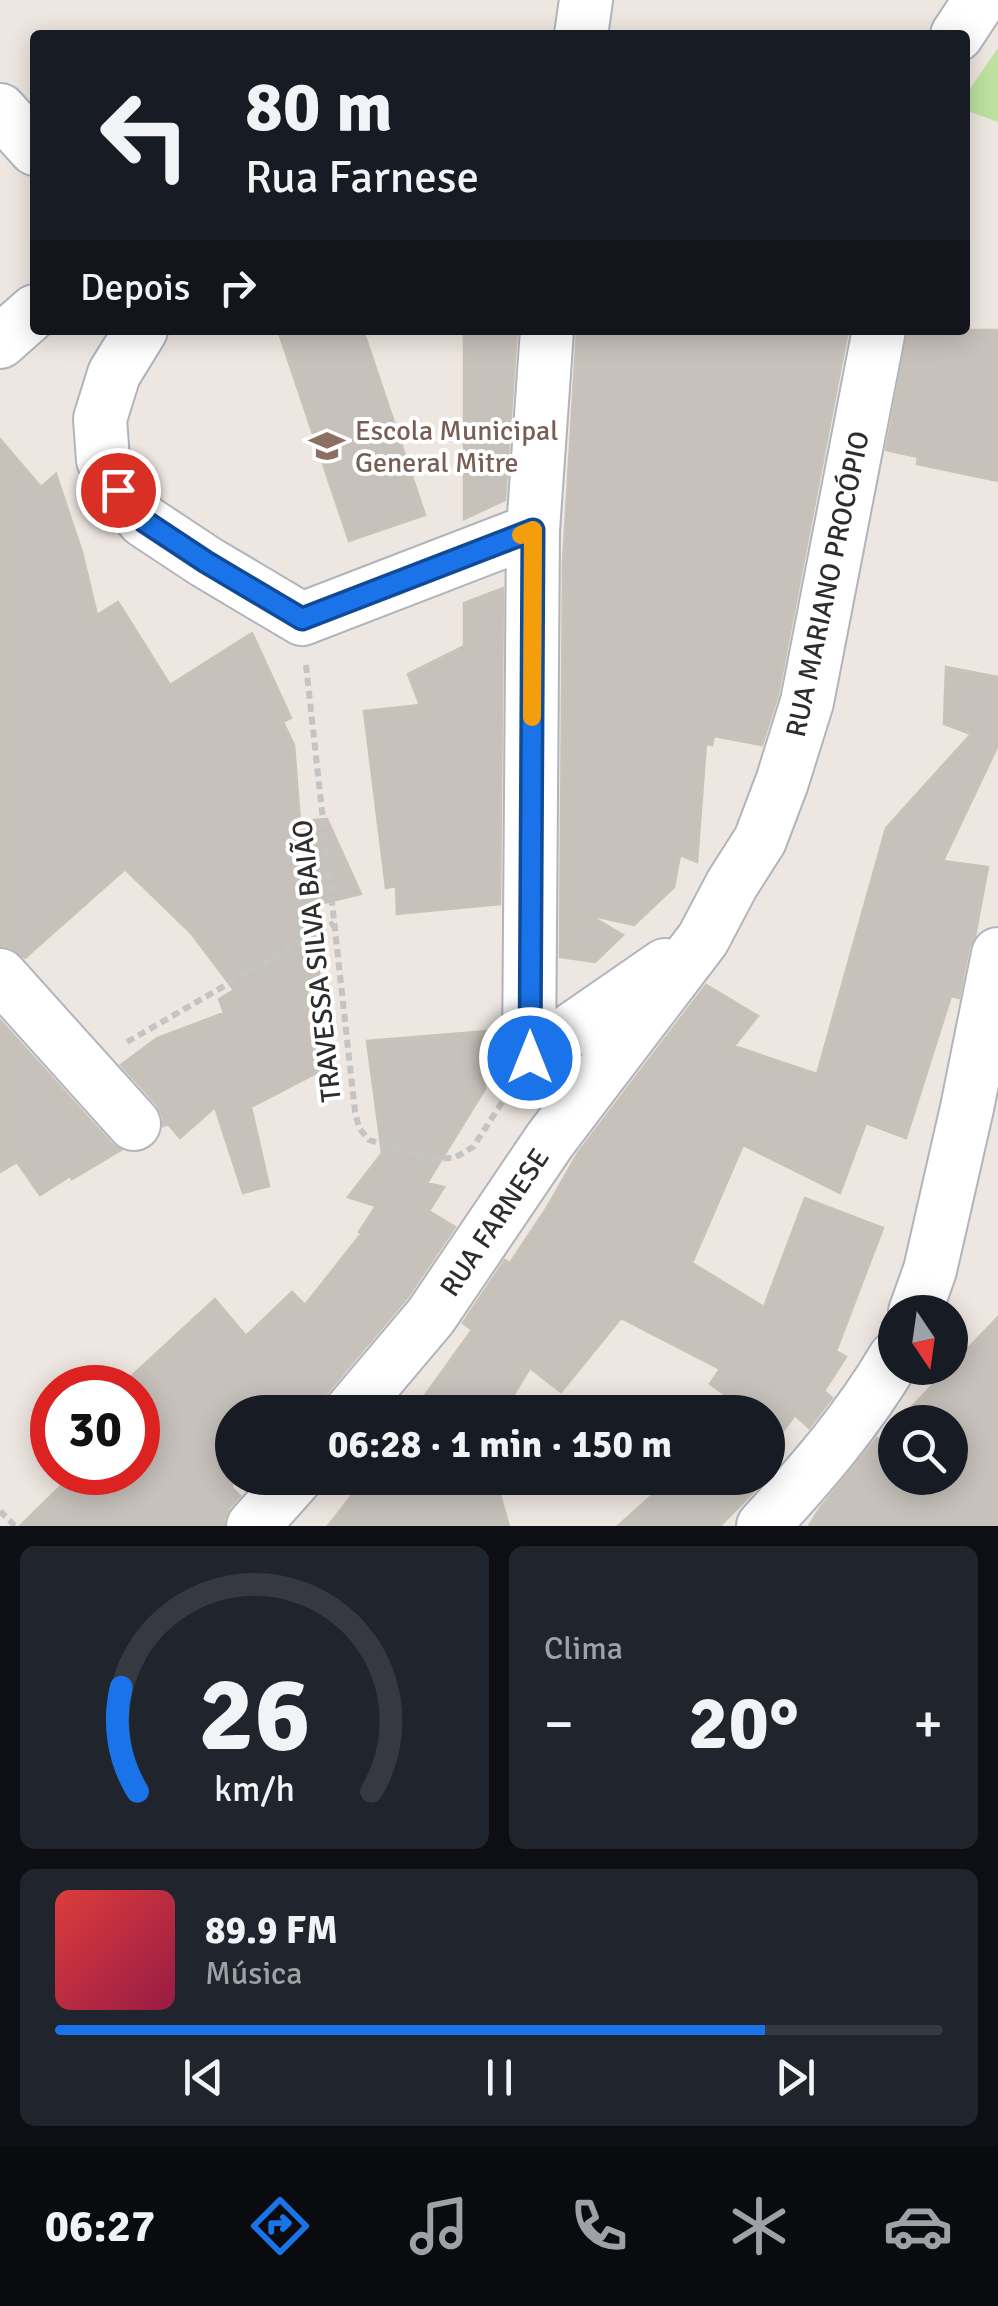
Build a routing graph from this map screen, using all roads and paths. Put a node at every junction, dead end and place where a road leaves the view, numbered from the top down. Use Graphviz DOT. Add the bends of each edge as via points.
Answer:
graph roads {
  1 [pos="586,0"];
  2 [pos="980,0"];
  3 [pos="582,30"];
  4 [pos="960,30"];
  5 [pos="0,110"];
  6 [pos="30,143"];
  7 [pos="30,315"];
  8 [pos="138,335"];
  9 [pos="547,335"];
  10 [pos="878,335"];
  11 [pos="0,342"];
  12 [pos="533,530"];
  13 [pos="302,619"];
  14 [pos="334,922"];
  15 [pos="703,939"];
  16 [pos="998,954"];
  17 [pos="0,975"];
  18 [pos="128,1042"];
  19 [pos="530,1058"];
  20 [pos="134,1124"];
  21 [pos="921,1295"];
  22 [pos="878,1385"];
  23 [pos="364,1395"];
  24 [pos="281,1495"];
  25 [pos="0,1512"];
  26 [pos="15,1526"];
  27 [pos="253,1526"];
  28 [pos="763,1526"];
  1 -- 3 [label="street"];
  2 -- 4 [label="street"];
  5 -- 6 [label="street"];
  7 -- 11 [label="street"];
  8 -- 13 [label="street" via="114,374 100,419 103,460 118,490 144,521"];
  9 -- 12 [label="street"];
  10 -- 15 [label="street, RUA MARIANO PROCÓPIO" via="807,702 760,840"];
  12 -- 13 [label="street"];
  12 -- 19 [label="street"];
  13 -- 14 [label="path, TRAVESSA SILVA BAIÃO"];
  14 -- 18 [label="path"];
  14 -- 19 [label="path, TRAVESSA SILVA BAIÃO" via="355,1112 370,1140 432,1160 454,1158 473,1148"];
  15 -- 19 [label="street"];
  15 -- 23 [label="street, RUA FARNESE" via="550,1140 431,1316"];
  16 -- 21 [label="street"];
  17 -- 20 [label="street"];
  22 -- 28 [label="street"];
  24 -- 27 [label="street"];
  25 -- 26 [label="path"];
}
